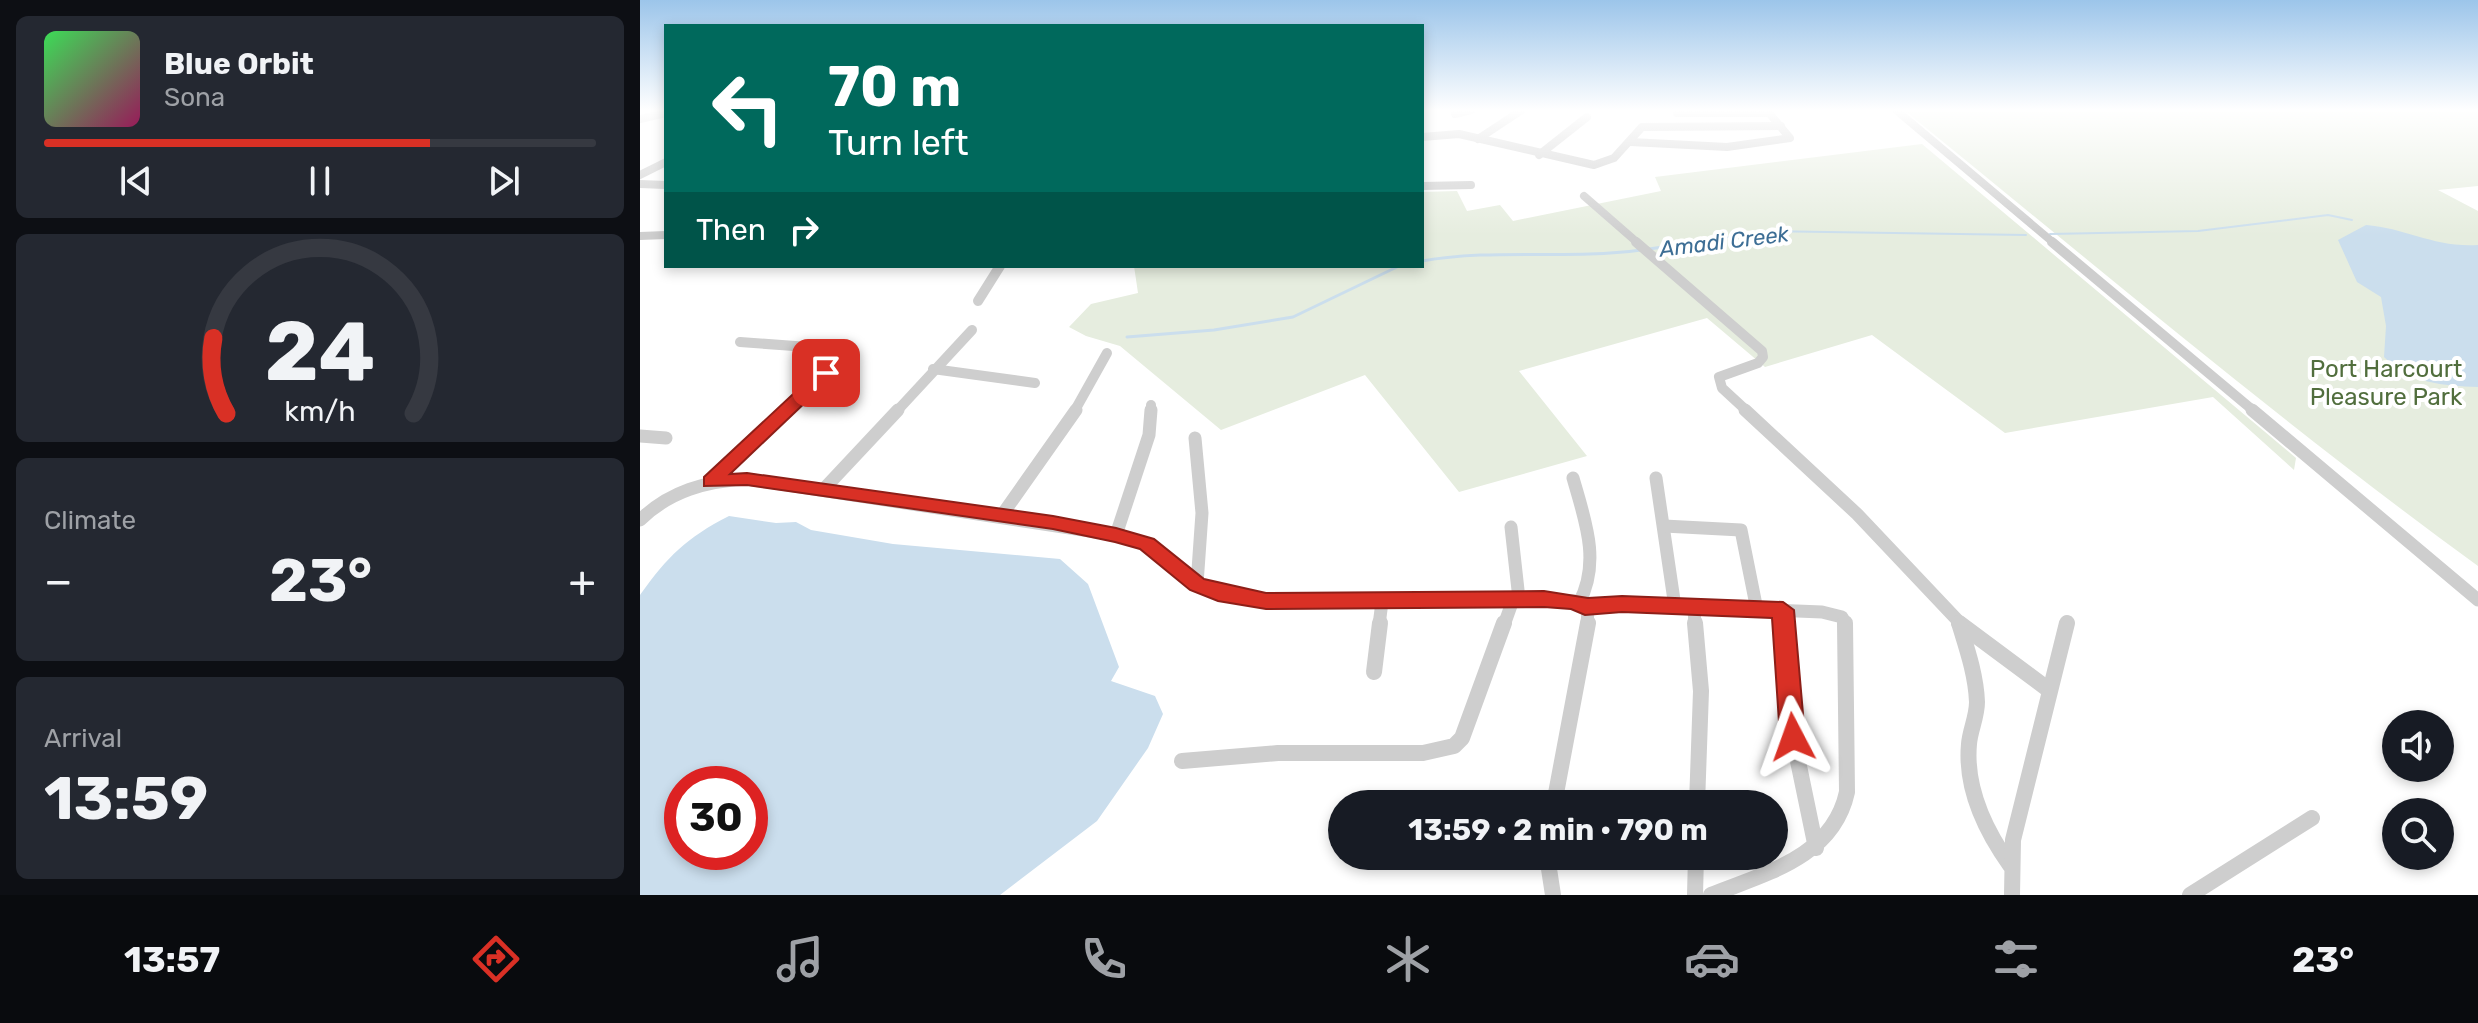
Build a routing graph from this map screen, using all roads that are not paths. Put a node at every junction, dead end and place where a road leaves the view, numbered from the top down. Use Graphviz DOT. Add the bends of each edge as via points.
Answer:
graph roads {
  1 [pos="1527,152"];
  2 [pos="1543,152"];
  3 [pos="1621,152"];
  4 [pos="1703,152"];
  5 [pos="1946,152"];
  6 [pos="1539,155"];
  7 [pos="1697,155"];
  8 [pos="664,163"];
  9 [pos="640,175"];
  10 [pos="640,184"];
  11 [pos="664,185"];
  12 [pos="1471,185"];
  13 [pos="1424,186"];
  14 [pos="1584,196"];
  15 [pos="664,235"];
  16 [pos="640,236"];
  17 [pos="999,268"];
  18 [pos="978,301"];
  19 [pos="972,330"];
  20 [pos="740,342"];
  21 [pos="1107,353"];
  22 [pos="933,369"];
  23 [pos="1035,383"];
  24 [pos="1151,405"];
  25 [pos="640,436"];
  26 [pos="666,438"];
  27 [pos="1195,438"];
  28 [pos="1573,478"];
  29 [pos="1656,478"];
  30 [pos="711,482"];
  31 [pos="823,490"];
  32 [pos="1002,515"];
  33 [pos="640,520"];
  34 [pos="1664,526"];
  35 [pos="1511,527"];
  36 [pos="1116,535"];
  37 [pos="1197,584"];
  38 [pos="1516,599"];
  39 [pos="2478,600"];
  40 [pos="1382,602"];
  41 [pos="1582,605"];
  42 [pos="1675,607"];
  43 [pos="1694,608"];
  44 [pos="1757,610"];
  45 [pos="1783,610"];
  46 [pos="1959,623"];
  47 [pos="2067,623"];
  48 [pos="1374,672"];
  49 [pos="2049,690"];
  50 [pos="1182,761"];
  51 [pos="1557,790"];
  52 [pos="1697,790"];
  53 [pos="2312,818"];
  54 [pos="1816,848"];
  55 [pos="2010,865"];
  56 [pos="1549,870"];
  57 [pos="1696,870"];
  58 [pos="1553,895"];
  59 [pos="1695,895"];
  60 [pos="1711,895"];
  61 [pos="2012,895"];
  62 [pos="2190,895"];
  1 -- 6 [label="street"];
  2 -- 6 [label="street"];
  3 -- 6 [label="street" via="1600,164"];
  4 -- 7 [label="street"];
  5 -- 39 [label="street"];
  8 -- 9 [label="street"];
  10 -- 11 [label="street"];
  12 -- 13 [label="street"];
  14 -- 46 [label="street" via="1762,351 1758,363 1719,377 1722,388 1857,514"];
  15 -- 16 [label="street"];
  17 -- 18 [label="street"];
  19 -- 22 [label="street"];
  20 -- 30 [label="street" via="849,350"];
  21 -- 32 [label="street" via="1086,395"];
  22 -- 23 [label="street"];
  22 -- 31 [label="street"];
  24 -- 36 [label="street" via="1149,435"];
  25 -- 26 [label="street"];
  27 -- 37 [label="street" via="1202,513"];
  28 -- 41 [label="street" via="1588,535 1588,591"];
  29 -- 34 [label="street"];
  30 -- 31 [label="street" via="747,479"];
  30 -- 33 [label="street" via="661,503"];
  31 -- 32 [label="street"];
  32 -- 36 [label="street"];
  34 -- 42 [label="street"];
  34 -- 44 [label="street" via="1741,530"];
  35 -- 38 [label="street"];
  36 -- 37 [label="street" via="1147,544"];
  37 -- 40 [label="street" via="1266,601"];
  38 -- 40 [label="street"];
  38 -- 41 [label="street"];
  38 -- 50 [label="street" via="1462,738 1454,746 1423,753 1278,753"];
  40 -- 48 [label="street"];
  41 -- 42 [label="street"];
  41 -- 51 [label="street" via="1589,616 1586,647"];
  42 -- 43 [label="street"];
  43 -- 44 [label="street"];
  43 -- 52 [label="street" via="1701,691"];
  44 -- 45 [label="street"];
  45 -- 54 [label="street" via="1793,737"];
  45 -- 54 [label="street" via="1832,613 1845,621 1847,809 1841,823"];
  46 -- 49 [label="street"];
  46 -- 55 [label="street" via="1977,705 1969,743 1974,794 1986,829"];
  47 -- 49 [label="street"];
  49 -- 55 [label="street"];
  53 -- 62 [label="street"];
  54 -- 60 [label="street"];
  55 -- 61 [label="street"];
  56 -- 58 [label="street"];
  57 -- 59 [label="street"];
}
